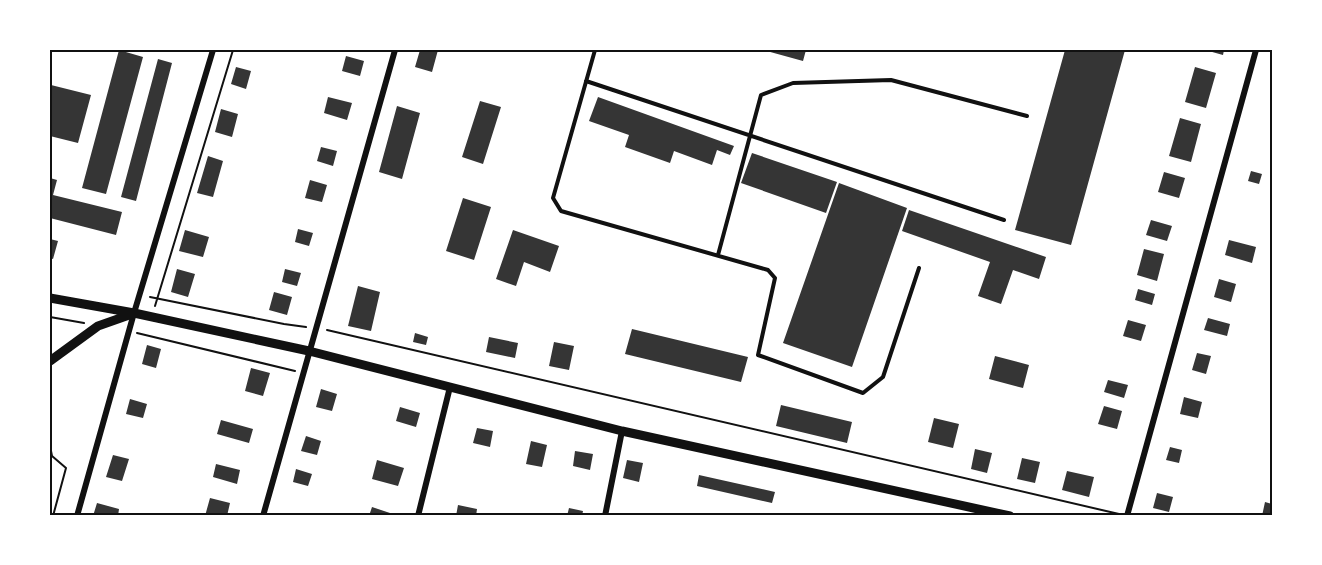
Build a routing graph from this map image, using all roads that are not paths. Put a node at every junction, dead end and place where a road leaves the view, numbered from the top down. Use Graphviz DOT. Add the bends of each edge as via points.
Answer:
graph roads {
  1 [pos="213,50"];
  2 [pos="395,50"];
  3 [pos="595,50"];
  4 [pos="1256,50"];
  5 [pos="586,81"];
  6 [pos="1027,116"];
  7 [pos="750,135"];
  8 [pos="1004,220"];
  9 [pos="718,255"];
  10 [pos="919,268"];
  11 [pos="50,298"];
  12 [pos="135,313"];
  13 [pos="309,351"];
  14 [pos="50,361"];
  15 [pos="450,387"];
  16 [pos="622,431"];
  17 [pos="1127,515"];
  18 [pos="77,516"];
  19 [pos="263,516"];
  20 [pos="418,516"];
  21 [pos="605,516"];
  22 [pos="1010,516"];
  1 -- 12 [label="street"];
  2 -- 13 [label="street"];
  3 -- 5 [label="lane"];
  4 -- 17 [label="street"];
  5 -- 7 [label="lane"];
  5 -- 9 [label="lane" via="553,198 561,211"];
  6 -- 7 [label="lane" via="891,80 793,83 761,95"];
  7 -- 8 [label="lane"];
  7 -- 9 [label="lane"];
  9 -- 10 [label="lane" via="768,270 775,278 758,355 864,393 883,378"];
  11 -- 12 [label="street"];
  12 -- 13 [label="street"];
  12 -- 14 [label="street" via="98,326"];
  12 -- 18 [label="street"];
  13 -- 15 [label="street"];
  13 -- 19 [label="street"];
  15 -- 16 [label="street"];
  15 -- 20 [label="street"];
  16 -- 21 [label="street"];
  16 -- 22 [label="street"];
}
